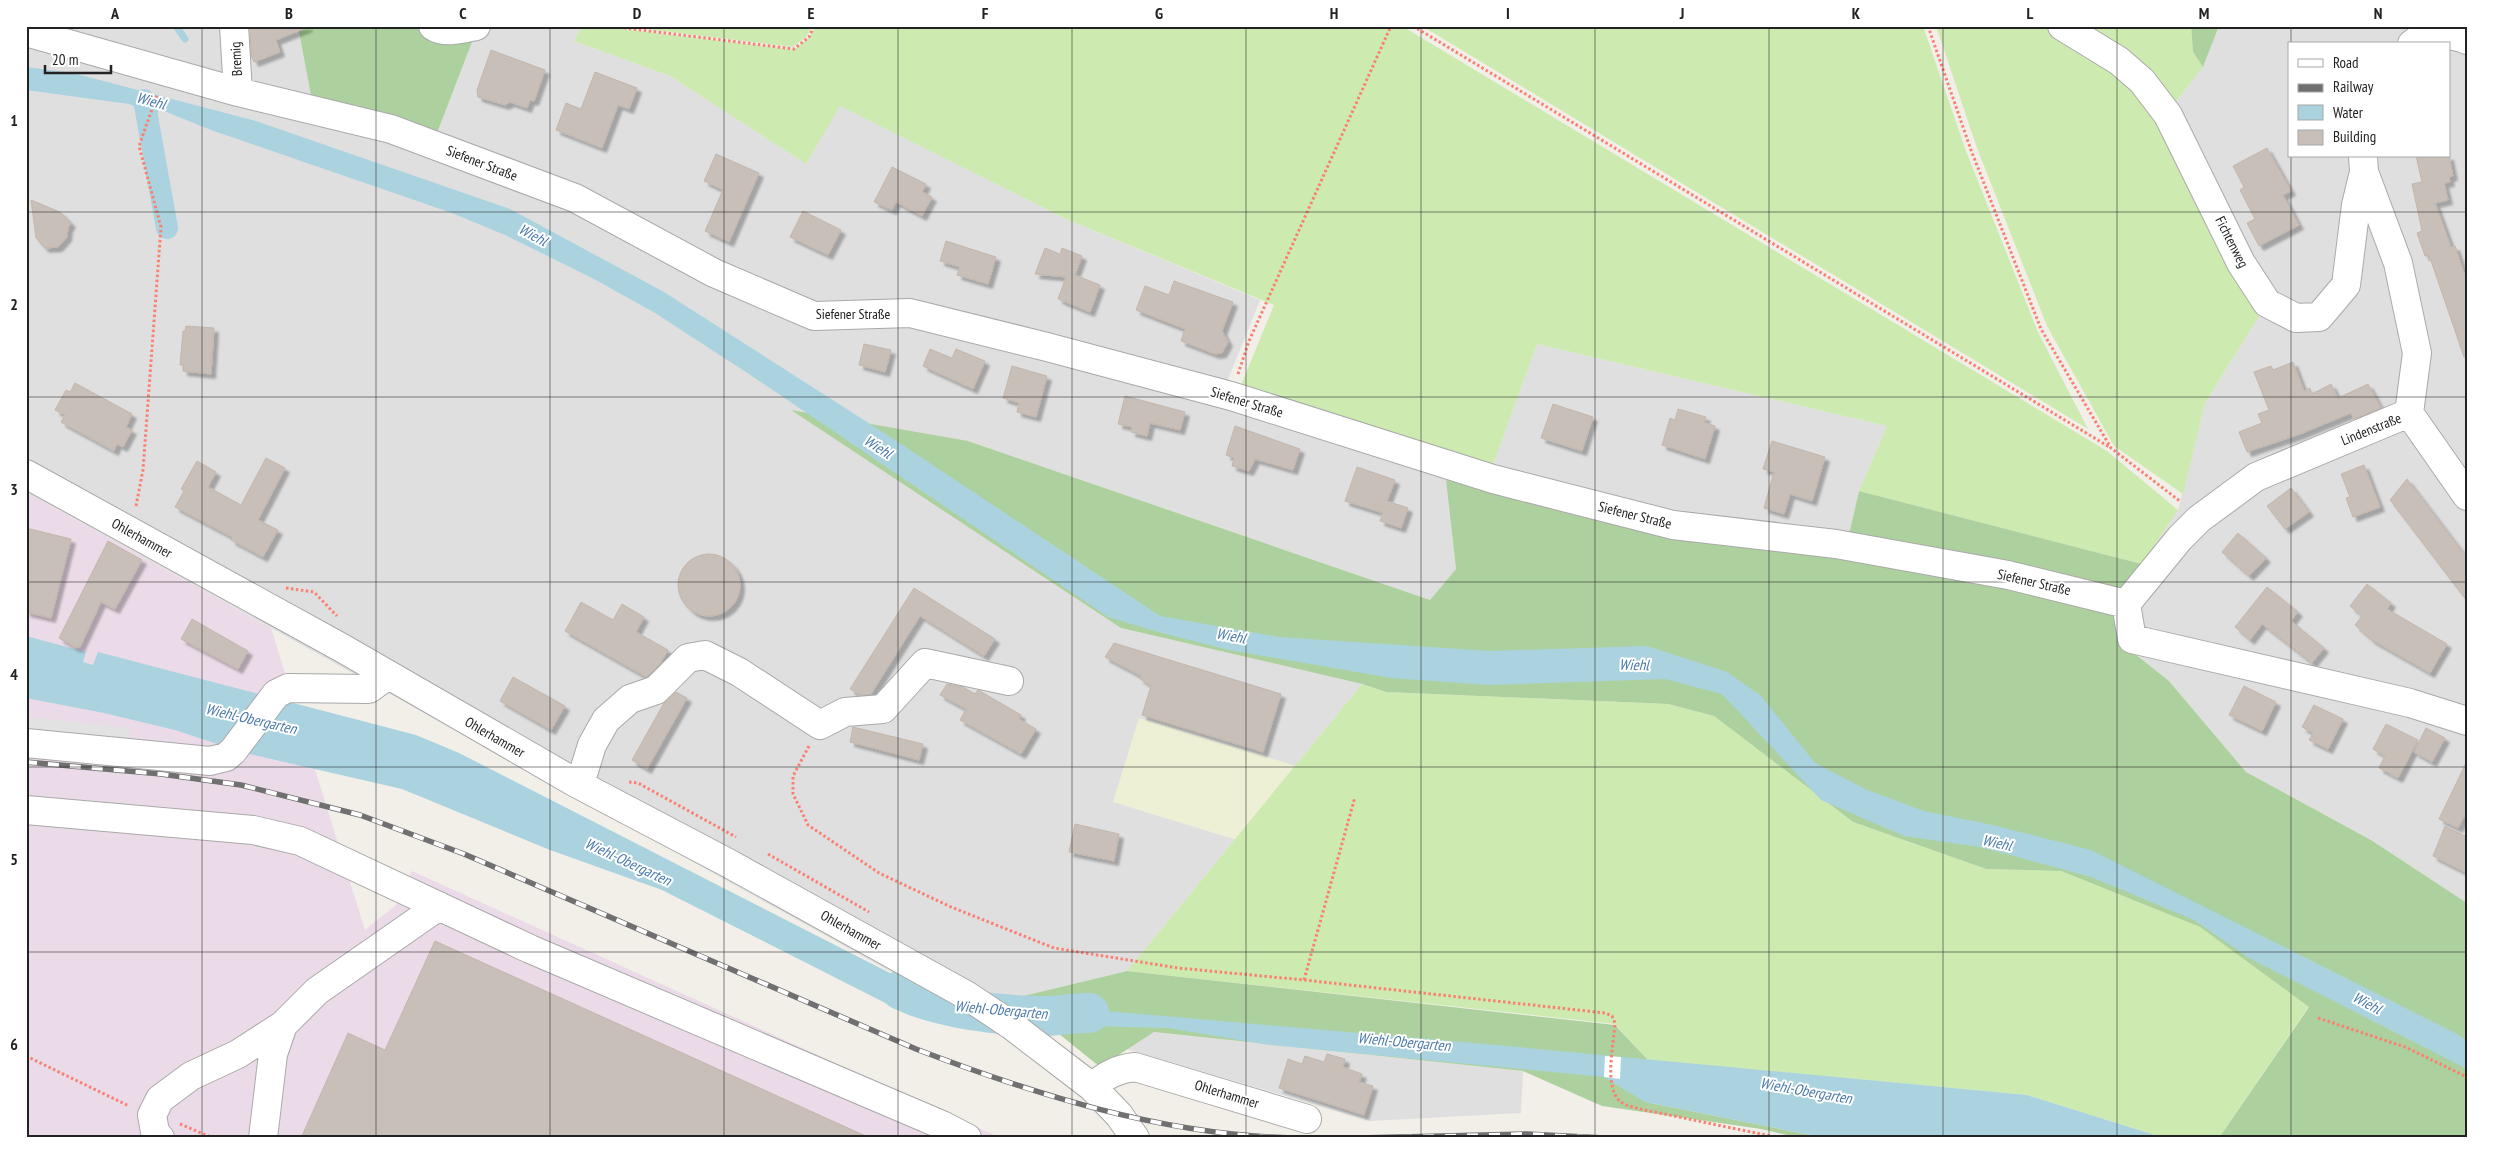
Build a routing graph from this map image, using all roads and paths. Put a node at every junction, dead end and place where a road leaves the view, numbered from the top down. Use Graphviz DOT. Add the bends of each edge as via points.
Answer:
graph roads {
  1 [pos="234,26"];
  2 [pos="609,26"];
  3 [pos="814,26"];
  4 [pos="1391,26"];
  5 [pos="1413,26"];
  6 [pos="1928,26"];
  7 [pos="2062,26"];
  8 [pos="26,32"];
  9 [pos="2467,40"];
  10 [pos="2414,42"];
  11 [pos="165,70"];
  12 [pos="238,92"];
  13 [pos="2363,164"];
  14 [pos="1231,396"];
  15 [pos="2410,413"];
  16 [pos="2111,448"];
  17 [pos="26,474"];
  18 [pos="2467,496"];
  19 [pos="2200,520"];
  20 [pos="126,529"];
  21 [pos="2126,604"];
  22 [pos="388,675"];
  23 [pos="1009,681"];
  24 [pos="2467,721"];
  25 [pos="820,725"];
  26 [pos="26,743"];
  27 [pos="576,783"];
  28 [pos="1355,797"];
  29 [pos="26,810"];
  30 [pos="439,906"];
  31 [pos="1304,980"];
  32 [pos="2318,1018"];
  33 [pos="283,1025"];
  34 [pos="26,1056"];
  35 [pos="2467,1076"];
  36 [pos="1092,1087"];
  37 [pos="1307,1119"];
  38 [pos="156,1127"];
  39 [pos="213,1138"];
  40 [pos="262,1138"];
  41 [pos="967,1138"];
  42 [pos="1135,1138"];
  43 [pos="1780,1138"];
  1 -- 12 [label="street, Bremig"];
  2 -- 3 [label="path" via="794,48 809,37"];
  4 -- 14 [label="path" via="1249,341"];
  5 -- 16 [label="path"];
  6 -- 16 [label="path" via="1971,150 2041,329"];
  7 -- 13 [label="street, Fichtenweg" via="2119,61 2142,82 2168,115 2242,263 2267,303 2296,318 2319,317 2346,285"];
  8 -- 11 [label="street, Siefener Straße"];
  9 -- 10 [label="street" via="2456,35 2420,36"];
  11 -- 12 [label="street, Siefener Straße"];
  11 -- 20 [label="path" via="139,146 161,227 143,470 133,517"];
  12 -- 14 [label="street, Siefener Straße" via="391,129 575,198 714,273 814,316 910,313"];
  13 -- 15 [label="street, Lindenstraße" via="2398,263 2417,353"];
  14 -- 21 [label="street, Siefener Straße" via="1494,479 1673,525 1836,544 2008,575"];
  15 -- 18 [label="street"];
  15 -- 19 [label="street, Lindenstraße" via="2256,477"];
  16 -- 19 [label="path" via="2192,510"];
  17 -- 20 [label="street, Ohlerhammer"];
  19 -- 21 [label="street, Lindenstraße" via="2180,538"];
  20 -- 22 [label="street, Ohlerhammer"];
  21 -- 24 [label="street" via="2132,639 2410,702"];
  22 -- 26 [label="street" via="369,689 288,688 276,694 233,751 226,757 210,761"];
  22 -- 27 [label="street, Ohlerhammer"];
  23 -- 25 [label="street" via="924,663 883,709 845,712"];
  25 -- 27 [label="street" via="739,672 705,655 688,658 656,690 630,699 606,720"];
  25 -- 31 [label="path" via="792,776 793,794 808,826 879,873 951,907 1054,948 1178,968"];
  27 -- 36 [label="street, Ohlerhammer" via="966,995"];
  28 -- 31 [label="path"];
  29 -- 30 [label="street" via="279,835 318,848"];
  30 -- 33 [label="street" via="317,990"];
  30 -- 41 [label="street" via="530,949"];
  31 -- 43 [label="path" via="1605,1013 1612,1016 1615,1023 1611,1079 1614,1095 1622,1103"];
  32 -- 35 [label="path" via="2405,1047"];
  33 -- 38 [label="street" via="238,1054 191,1076 160,1099"];
  33 -- 40 [label="street" via="273,1054"];
  34 -- 38 [label="path"];
  36 -- 37 [label="street, Ohlerhammer" via="1120,1068 1135,1067"];
  36 -- 42 [label="street" via="1119,1115"];
  38 -- 39 [label="path" via="184,1125"];
}
